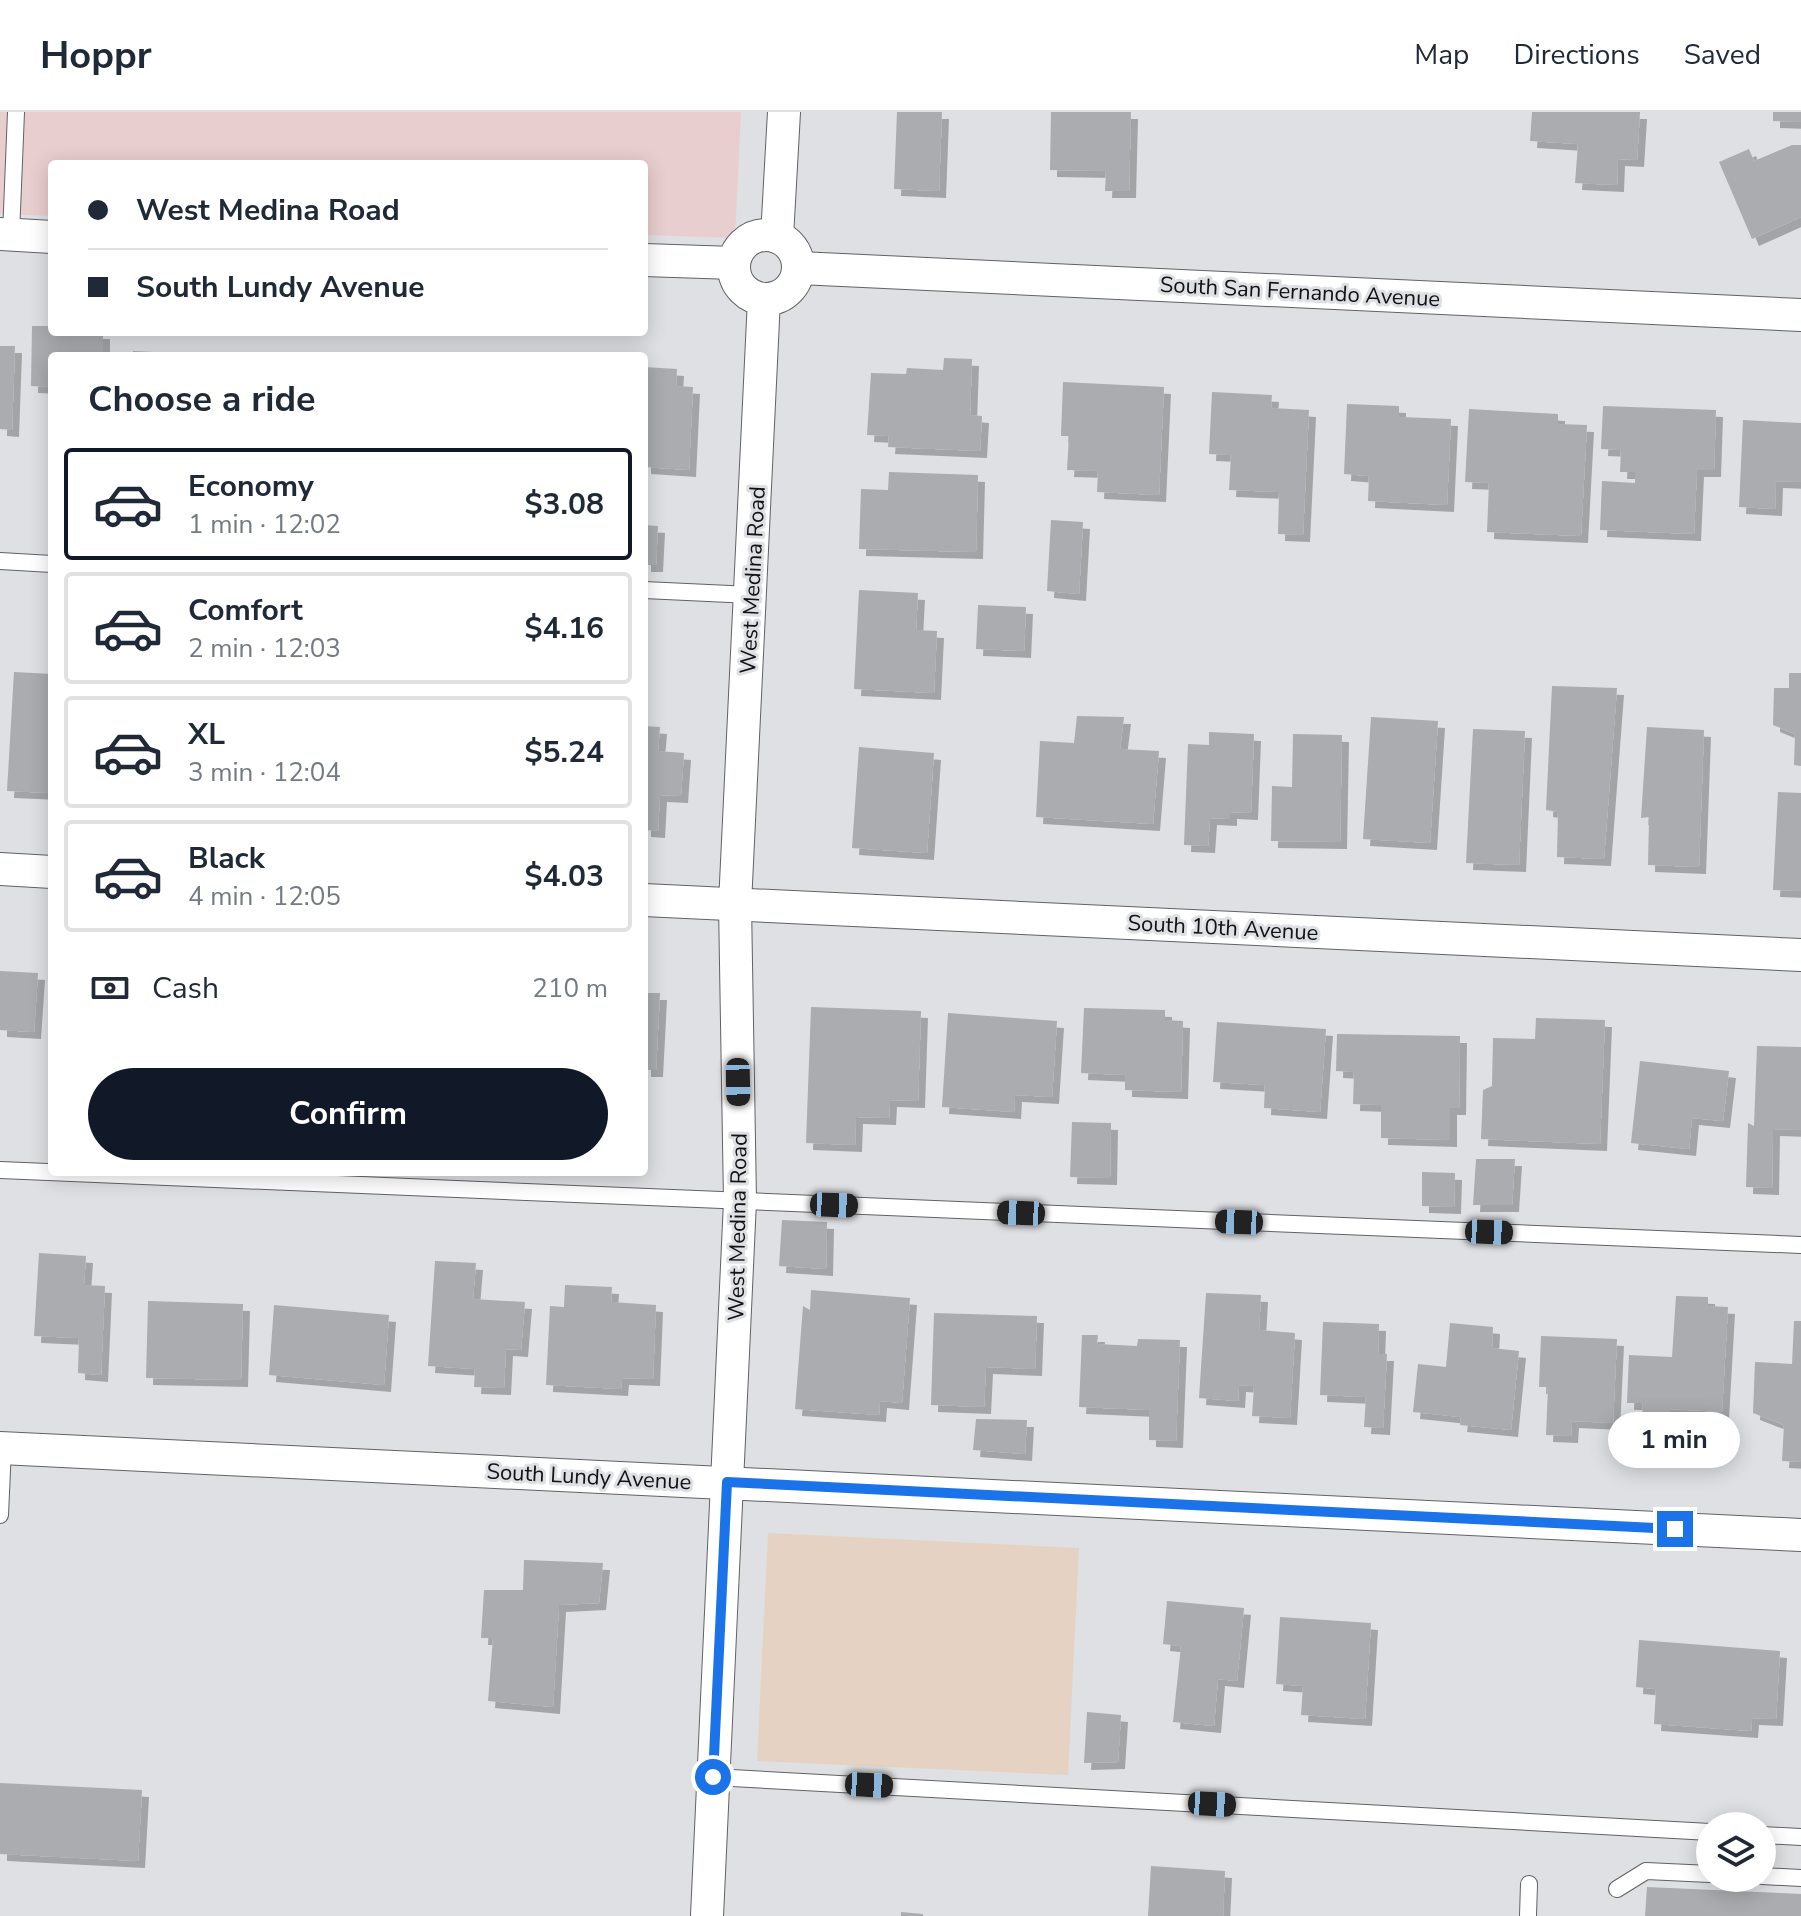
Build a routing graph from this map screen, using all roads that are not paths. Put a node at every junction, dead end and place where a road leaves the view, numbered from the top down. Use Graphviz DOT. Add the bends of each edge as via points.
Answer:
graph roads {
  1 [pos="16,112"];
  2 [pos="784,112"];
  3 [pos="5,235"];
  4 [pos="48,237"];
  5 [pos="777,237"];
  6 [pos="648,260"];
  7 [pos="734,263"];
  8 [pos="799,268"];
  9 [pos="764,299"];
  10 [pos="1801,315"];
  11 [pos="0,561"];
  12 [pos="48,564"];
  13 [pos="648,590"];
  14 [pos="751,595"];
  15 [pos="0,869"];
  16 [pos="48,872"];
  17 [pos="648,900"];
  18 [pos="735,904"];
  19 [pos="1801,955"];
  20 [pos="0,1170"];
  21 [pos="48,1172"];
  22 [pos="143,1176"];
  23 [pos="740,1201"];
  24 [pos="1801,1245"];
  25 [pos="1,1448"];
  26 [pos="727,1482"];
  27 [pos="0,1515"];
  28 [pos="1801,1535"];
  29 [pos="713,1777"];
  30 [pos="1696,1831"];
  31 [pos="1776,1836"];
  32 [pos="1801,1837"];
  33 [pos="1696,1873"];
  34 [pos="1776,1877"];
  35 [pos="1801,1878"];
  36 [pos="1529,1884"];
  37 [pos="1617,1889"];
  38 [pos="707,1916"];
  39 [pos="1528,1916"];
  1 -- 3 [label="lane"];
  2 -- 5 [label="street"];
  3 -- 4 [label="street"];
  5 -- 7 [label="street" via="753,238"];
  5 -- 8 [label="street" via="792,248"];
  6 -- 7 [label="street"];
  7 -- 9 [label="street" via="739,283"];
  8 -- 9 [label="street" via="784,294"];
  8 -- 10 [label="street, South San Fernando Avenue"];
  9 -- 14 [label="street, West Medina Road"];
  11 -- 12 [label="lane"];
  13 -- 14 [label="lane"];
  14 -- 18 [label="street, West Medina Road"];
  15 -- 16 [label="street"];
  17 -- 18 [label="street, South 10th Avenue"];
  18 -- 19 [label="street, South 10th Avenue"];
  18 -- 23 [label="street, West Medina Road"];
  20 -- 21 [label="lane"];
  22 -- 23 [label="lane"];
  23 -- 24 [label="lane"];
  23 -- 26 [label="street, West Medina Road"];
  25 -- 26 [label="street, South Lundy Avenue"];
  25 -- 27 [label="lane"];
  26 -- 28 [label="street, South Lundy Avenue"];
  26 -- 29 [label="street, West Medina Road"];
  29 -- 30 [label="lane"];
  29 -- 38 [label="street, West Medina Road"];
  31 -- 32 [label="lane"];
  33 -- 37 [label="lane" via="1646,1871"];
  34 -- 35 [label="lane"];
  36 -- 39 [label="lane"];
}
